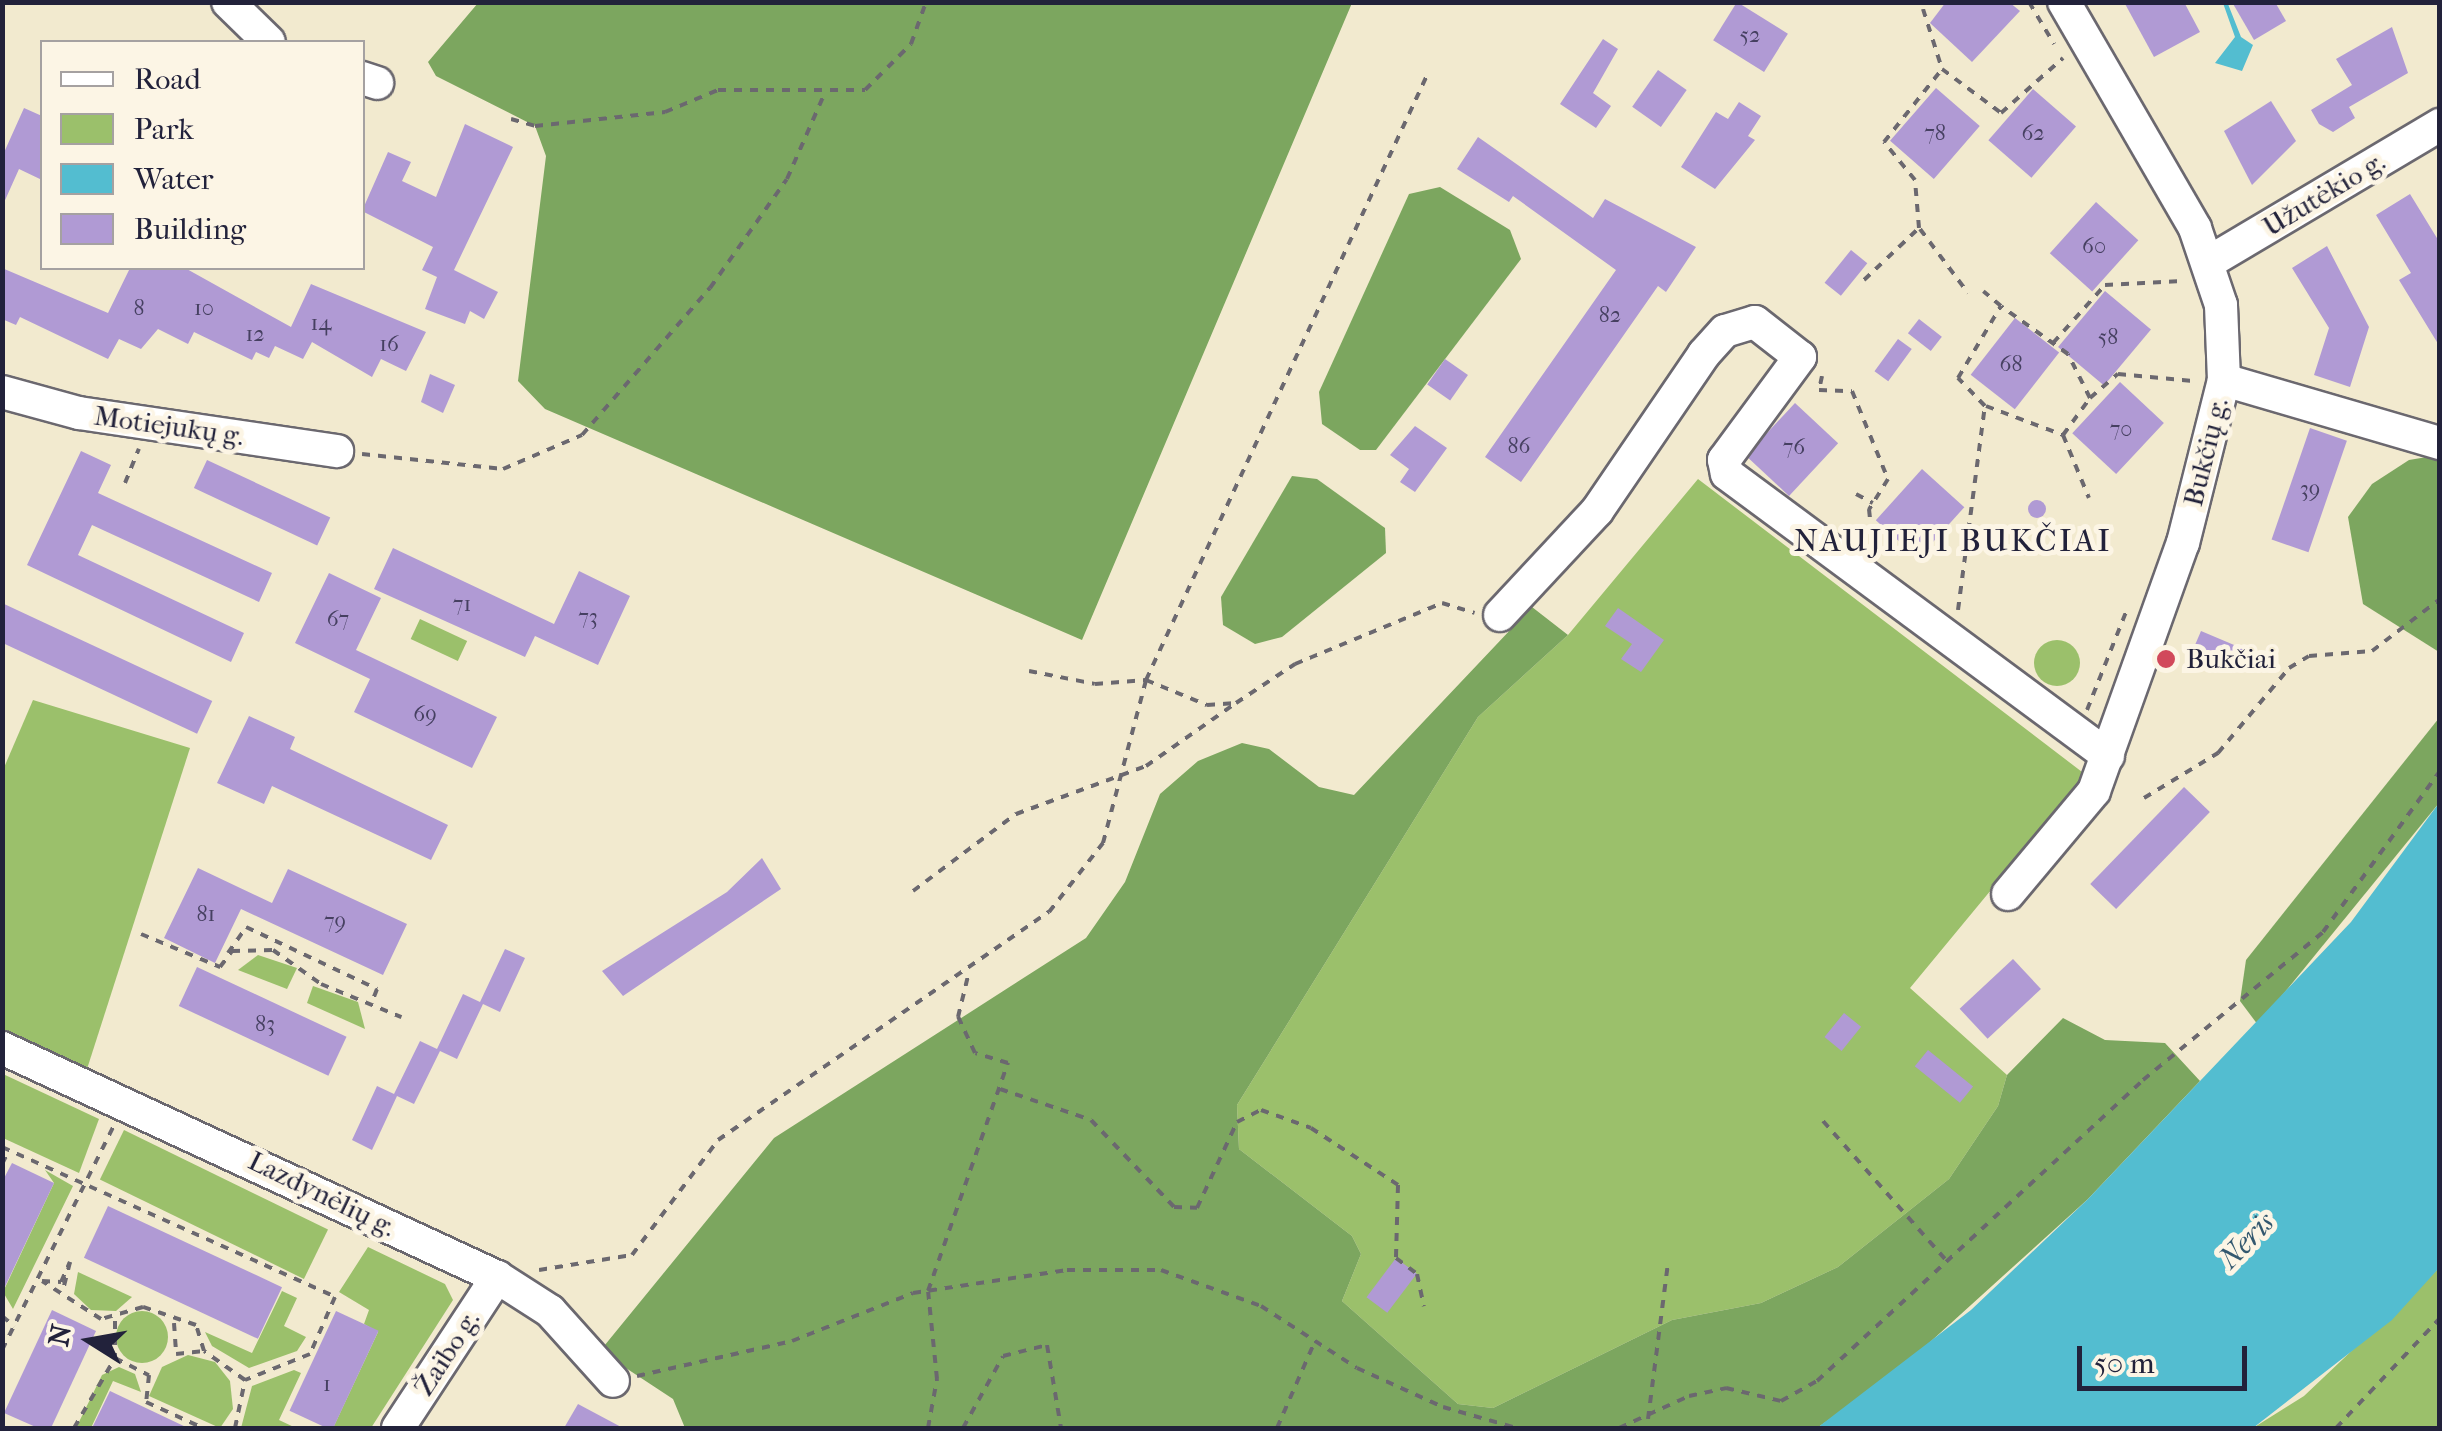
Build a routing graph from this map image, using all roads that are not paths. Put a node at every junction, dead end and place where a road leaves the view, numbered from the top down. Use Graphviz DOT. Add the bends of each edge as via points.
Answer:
graph roads {
  1 [pos="228,2"];
  2 [pos="2064,2"];
  3 [pos="267,40"];
  4 [pos="2440,124"];
  5 [pos="2192,271"];
  6 [pos="2209,381"];
  7 [pos="2,392"];
  8 [pos="2440,443"];
  9 [pos="337,452"];
  10 [pos="1500,615"];
  11 [pos="2108,756"];
  12 [pos="2008,894"];
  13 [pos="2,1048"];
  14 [pos="496,1277"];
  15 [pos="612,1381"];
  16 [pos="398,1428"];
  1 -- 3 [label="street"];
  2 -- 5 [label="street, Bukčių g." via="2075,50"];
  4 -- 5 [label="street, Užutėkio g."];
  5 -- 6 [label="street, Bukčių g."];
  6 -- 8 [label="street"];
  6 -- 11 [label="street, Bukčių g." via="2183,543"];
  7 -- 9 [label="street, Motiejukų g." via="79,413"];
  10 -- 11 [label="street" via="1597,511 1725,331 1755,322 1800,357 1723,465"];
  11 -- 12 [label="street, Bukčių g." via="2094,791"];
  13 -- 14 [label="street, Lazdynėlių g." via="126,1099"];
  14 -- 15 [label="street, Lazdynėlių g." via="550,1311"];
  14 -- 16 [label="street, Žaibo g."];
}
